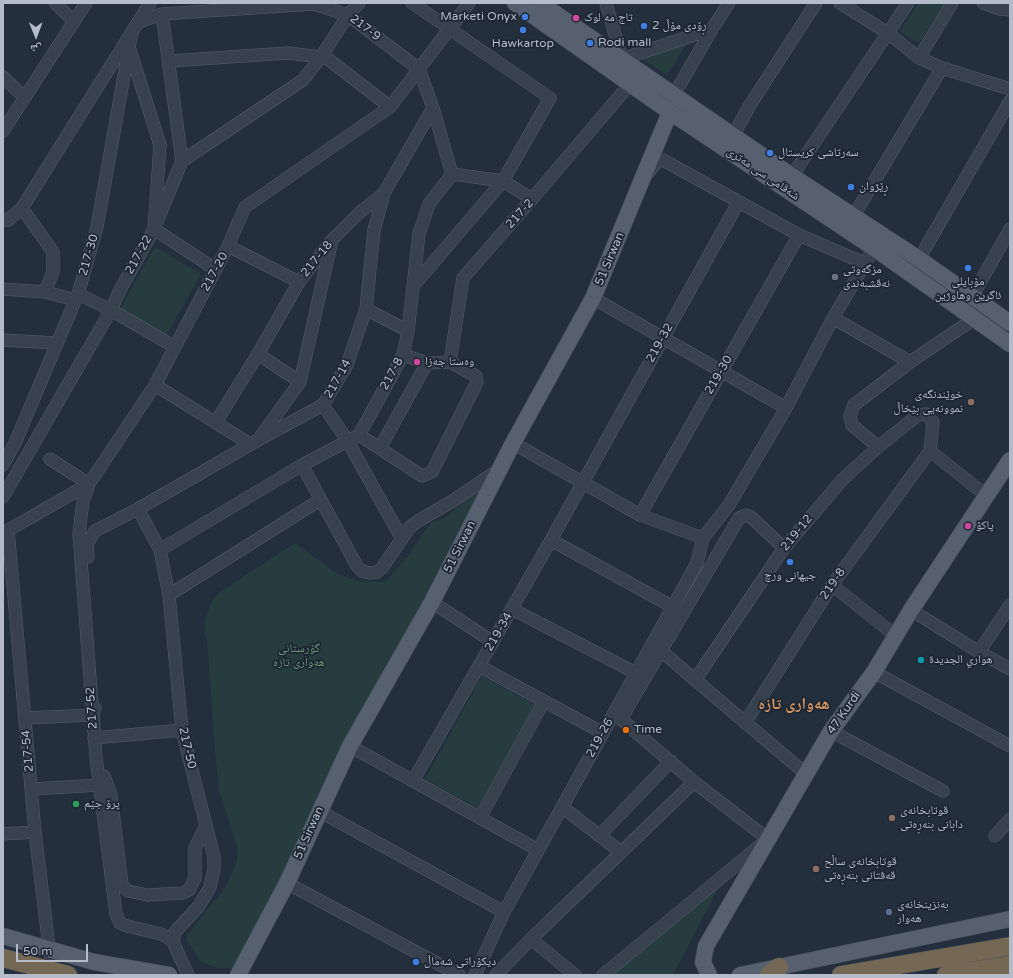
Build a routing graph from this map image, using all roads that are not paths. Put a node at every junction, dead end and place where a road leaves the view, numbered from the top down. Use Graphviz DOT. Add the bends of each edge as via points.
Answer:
graph roads {
  1 [pos="54,3"];
  2 [pos="86,3"];
  3 [pos="150,3"];
  4 [pos="359,3"];
  5 [pos="412,3"];
  6 [pos="469,3"];
  7 [pos="515,3"];
  8 [pos="540,3"];
  9 [pos="606,3"];
  10 [pos="729,3"];
  11 [pos="816,3"];
  12 [pos="840,3"];
  13 [pos="908,3"];
  14 [pos="952,3"];
  15 [pos="983,3"];
  16 [pos="1004,7"];
  17 [pos="162,14"];
  18 [pos="348,15"];
  19 [pos="74,22"];
  20 [pos="135,26"];
  21 [pos="450,29"];
  22 [pos="712,29"];
  23 [pos="888,33"];
  24 [pos="127,46"];
  25 [pos="321,57"];
  26 [pos="919,58"];
  27 [pos="622,60"];
  28 [pos="170,61"];
  29 [pos="942,68"];
  30 [pos="419,69"];
  31 [pos="3,77"];
  32 [pos="630,84"];
  33 [pos="1010,89"];
  34 [pos="674,95"];
  35 [pos="24,97"];
  36 [pos="1010,101"];
  37 [pos="390,107"];
  38 [pos="433,108"];
  39 [pos="670,112"];
  40 [pos="3,131"];
  41 [pos="733,136"];
  42 [pos="182,161"];
  43 [pos="452,174"];
  44 [pos="792,176"];
  45 [pos="503,181"];
  46 [pos="640,187"];
  47 [pos="384,193"];
  48 [pos="532,199"];
  49 [pos="738,202"];
  50 [pos="22,208"];
  51 [pos="853,217"];
  52 [pos="3,220"];
  53 [pos="154,229"];
  54 [pos="1010,231"];
  55 [pos="799,235"];
  56 [pos="331,241"];
  57 [pos="228,246"];
  58 [pos="874,248"];
  59 [pos="919,259"];
  60 [pos="864,263"];
  61 [pos="215,269"];
  62 [pos="299,282"];
  63 [pos="414,285"];
  64 [pos="3,289"];
  65 [pos="46,292"];
  66 [pos="77,297"];
  67 [pos="972,297"];
  68 [pos="593,298"];
  69 [pos="366,309"];
  70 [pos="111,310"];
  71 [pos="833,318"];
  72 [pos="974,319"];
  73 [pos="1006,320"];
  74 [pos="408,331"];
  75 [pos="992,331"];
  76 [pos="663,338"];
  77 [pos="4,342"];
  78 [pos="56,343"];
  79 [pos="1010,344"];
  80 [pos="174,347"];
  81 [pos="258,354"];
  82 [pos="403,355"];
  83 [pos="450,362"];
  84 [pos="910,362"];
  85 [pos="427,364"];
  86 [pos="722,371"];
  87 [pos="300,382"];
  88 [pos="155,384"];
  89 [pos="323,405"];
  90 [pos="786,408"];
  91 [pos="216,422"];
  92 [pos="359,435"];
  93 [pos="347,440"];
  94 [pos="254,442"];
  95 [pos="9,443"];
  96 [pos="513,443"];
  97 [pos="878,447"];
  98 [pos="380,448"];
  99 [pos="930,451"];
  100 [pos="50,459"];
  101 [pos="1010,460"];
  102 [pos="302,464"];
  103 [pos="3,465"];
  104 [pos="500,469"];
  105 [pos="583,483"];
  106 [pos="89,484"];
  107 [pos="987,496"];
  108 [pos="3,497"];
  109 [pos="320,500"];
  110 [pos="138,509"];
  111 [pos="640,515"];
  112 [pos="5,531"];
  113 [pos="703,538"];
  114 [pos="402,539"];
  115 [pos="551,540"];
  116 [pos="784,548"];
  117 [pos="160,550"];
  118 [pos="832,584"];
  119 [pos="170,595"];
  120 [pos="432,602"];
  121 [pos="1010,605"];
  122 [pos="673,607"];
  123 [pos="512,609"];
  124 [pos="911,610"];
  125 [pos="896,636"];
  126 [pos="493,642"];
  127 [pos="660,650"];
  128 [pos="979,652"];
  129 [pos="479,666"];
  130 [pos="1010,669"];
  131 [pos="874,672"];
  132 [pos="636,673"];
  133 [pos="695,680"];
  134 [pos="544,701"];
  135 [pos="93,715"];
  136 [pos="617,716"];
  137 [pos="26,718"];
  138 [pos="745,723"];
  139 [pos="182,730"];
  140 [pos="831,731"];
  141 [pos="603,733"];
  142 [pos="94,738"];
  143 [pos="350,746"];
  144 [pos="1010,746"];
  145 [pos="96,757"];
  146 [pos="671,761"];
  147 [pos="806,774"];
  148 [pos="413,781"];
  149 [pos="694,782"];
  150 [pos="100,785"];
  151 [pos="31,789"];
  152 [pos="944,791"];
  153 [pos="562,807"];
  154 [pos="319,811"];
  155 [pos="480,818"];
  156 [pos="1010,819"];
  157 [pos="206,824"];
  158 [pos="35,832"];
  159 [pos="3,834"];
  160 [pos="599,836"];
  161 [pos="995,836"];
  162 [pos="768,839"];
  163 [pos="538,850"];
  164 [pos="621,852"];
  165 [pos="287,883"];
  166 [pos="504,912"];
  167 [pos="1006,917"];
  168 [pos="3,936"];
  169 [pos="531,939"];
  170 [pos="173,942"];
  171 [pos="1010,946"];
  172 [pos="50,950"];
  173 [pos="3,958"];
  174 [pos="1010,965"];
  175 [pos="774,971"];
  176 [pos="60,973"];
  177 [pos="169,975"];
  178 [pos="188,975"];
  179 [pos="238,975"];
  180 [pos="459,975"];
  181 [pos="475,975"];
  182 [pos="496,975"];
  183 [pos="575,975"];
  184 [pos="603,975"];
  185 [pos="709,975"];
  186 [pos="740,975"];
  187 [pos="841,975"];
  188 [pos="946,975"];
  1 -- 19 [label="street"];
  2 -- 19 [label="street"];
  3 -- 20 [label="street"];
  4 -- 18 [label="street"];
  5 -- 21 [label="street"];
  6 -- 21 [label="street, 217-20"];
  7 -- 32 [label="main road, شەقامی سی مەتری"];
  8 -- 27 [label="main road, شەقامی سی مەتری"];
  9 -- 27 [label="street"];
  10 -- 22 [label="street"];
  11 -- 41 [label="street"];
  12 -- 23 [label="street"];
  13 -- 23 [label="street"];
  14 -- 26 [label="street"];
  15 -- 16 [label="street"];
  17 -- 18 [label="street, 217-9" via="314,4"];
  17 -- 20 [label="street, 217-9"];
  17 -- 28 [label="street"];
  18 -- 25 [label="street"];
  18 -- 30 [label="street, 217-9"];
  19 -- 35 [label="street"];
  20 -- 24 [label="street, 217-30"];
  21 -- 30 [label="street, 217-20"];
  21 -- 45 [label="street" via="550,98"];
  22 -- 27 [label="street"];
  22 -- 34 [label="street"];
  23 -- 26 [label="street"];
  23 -- 44 [label="street"];
  24 -- 50 [label="street"];
  24 -- 53 [label="street" via="160,145"];
  24 -- 66 [label="street, 217-30" via="97,227"];
  25 -- 28 [label="street" via="288,53"];
  25 -- 37 [label="street" via="328,59"];
  25 -- 42 [label="street" via="303,80"];
  26 -- 29 [label="street"];
  27 -- 34 [label="main road, شەقامی سی مەتری"];
  28 -- 42 [label="street"];
  29 -- 33 [label="street"];
  29 -- 51 [label="street"];
  30 -- 37 [label="street, 217-20"];
  30 -- 38 [label="street"];
  31 -- 35 [label="street"];
  32 -- 39 [label="main road, شەقامی سی مەتری"];
  32 -- 48 [label="street, 217-2"];
  34 -- 41 [label="main road, شەقامی سی مەتری"];
  35 -- 40 [label="street"];
  36 -- 59 [label="street"];
  37 -- 57 [label="street, 217-20" via="245,207"];
  38 -- 43 [label="street"];
  38 -- 47 [label="street, 217-18"];
  39 -- 46 [label="main road, 51 Sirwan"];
  39 -- 58 [label="main road, شەقامی سی مەتری"];
  41 -- 44 [label="main road, شەقامی سی مەتری"];
  42 -- 53 [label="street, 217-22"];
  43 -- 45 [label="street"];
  43 -- 63 [label="street, 217-8" via="429,204 419,234"];
  44 -- 51 [label="main road, شەقامی سی مەتری"];
  45 -- 48 [label="street"];
  45 -- 63 [label="street"];
  46 -- 49 [label="street" via="654,163 663,160"];
  46 -- 68 [label="main road, 51 Sirwan"];
  47 -- 56 [label="street, 217-18" via="359,212"];
  47 -- 69 [label="street, 217-14" via="374,230"];
  48 -- 83 [label="street, 217-2" via="463,278"];
  49 -- 55 [label="street"];
  49 -- 76 [label="street, 219-32"];
  50 -- 52 [label="street" via="8,220"];
  50 -- 65 [label="street" via="53,252 53,272"];
  51 -- 59 [label="main road, شەقامی سی مەتری"];
  53 -- 61 [label="street"];
  53 -- 70 [label="street, 217-22"];
  54 -- 67 [label="street"];
  55 -- 60 [label="street"];
  55 -- 86 [label="street, 219-30"];
  56 -- 62 [label="street, 217-18"];
  56 -- 87 [label="street"];
  57 -- 61 [label="street, 217-20"];
  57 -- 62 [label="street"];
  58 -- 60 [label="street, 219-26"];
  58 -- 72 [label="main road, شەقامی سی مەتری"];
  59 -- 67 [label="main road, شەقامی سی مەتری"];
  60 -- 71 [label="street, 219-26"];
  61 -- 80 [label="street, 217-20"];
  62 -- 81 [label="street, 217-18"];
  63 -- 74 [label="street, 217-8"];
  64 -- 65 [label="street"];
  65 -- 66 [label="street"];
  66 -- 70 [label="street"];
  66 -- 78 [label="street, 217-30"];
  67 -- 73 [label="main road, شەقامی سی مەتری"];
  68 -- 76 [label="street"];
  68 -- 96 [label="main road, 51 Sirwan"];
  69 -- 74 [label="street"];
  69 -- 89 [label="street, 217-14" via="348,365"];
  70 -- 80 [label="street"];
  70 -- 108 [label="street, 217-22"];
  71 -- 84 [label="street"];
  71 -- 90 [label="street, 219-26"];
  72 -- 75 [label="main road, شەقامی سی مەتری"];
  72 -- 84 [label="street"];
  73 -- 75 [label="main road" via="1000,331"];
  74 -- 82 [label="street, 217-8"];
  75 -- 79 [label="main road, شەقامی سی مەتری"];
  76 -- 86 [label="street"];
  76 -- 105 [label="street, 219-32"];
  77 -- 78 [label="street"];
  78 -- 95 [label="street, 217-30"];
  80 -- 88 [label="street, 217-20"];
  81 -- 87 [label="street"];
  81 -- 91 [label="street, 217-18"];
  82 -- 85 [label="street"];
  82 -- 92 [label="street, 217-8"];
  83 -- 85 [label="street"];
  83 -- 98 [label="street" via="476,376 477,382 432,472 422,476"];
  84 -- 97 [label="street" via="854,405 850,416 852,425"];
  85 -- 98 [label="street"];
  86 -- 90 [label="street"];
  86 -- 111 [label="street, 219-30"];
  87 -- 94 [label="street"];
  88 -- 91 [label="street"];
  88 -- 106 [label="street, 217-20"];
  89 -- 93 [label="street"];
  89 -- 94 [label="street, 217-14"];
  90 -- 113 [label="street, 219-26" via="730,505"];
  91 -- 94 [label="street"];
  92 -- 93 [label="street"];
  92 -- 98 [label="street"];
  93 -- 102 [label="street"];
  93 -- 114 [label="street"];
  94 -- 110 [label="street, 217-14"];
  95 -- 103 [label="street, 217-30"];
  96 -- 104 [label="main road, 51 Sirwan"];
  96 -- 105 [label="street"];
  97 -- 99 [label="street, 219-12" via="918,415 926,414 933,422"];
  97 -- 116 [label="street, 219-12" via="843,479"];
  99 -- 107 [label="street"];
  99 -- 118 [label="street, 219-8"];
  100 -- 106 [label="street"];
  101 -- 107 [label="main road, 47 Kurdi"];
  102 -- 109 [label="street"];
  102 -- 117 [label="street"];
  104 -- 114 [label="street" via="418,521"];
  104 -- 120 [label="main road, 51 Sirwan"];
  105 -- 111 [label="street"];
  105 -- 115 [label="street, 219-34"];
  106 -- 112 [label="street"];
  106 -- 135 [label="street, 217-52" via="83,502 79,534"];
  107 -- 124 [label="main road, 47 Kurdi"];
  109 -- 114 [label="street" via="362,571 377,572"];
  109 -- 119 [label="street"];
  110 -- 117 [label="street, 217-50"];
  110 -- 135 [label="street, 217-14" via="95,530 87,544 99,689"];
  111 -- 113 [label="street"];
  112 -- 137 [label="street, 217-54"];
  113 -- 122 [label="street, 219-26" via="697,563"];
  115 -- 122 [label="street"];
  115 -- 123 [label="street, 219-34"];
  116 -- 127 [label="street" via="751,516 739,518"];
  116 -- 133 [label="street, 219-12"];
  117 -- 119 [label="street, 217-50"];
  118 -- 125 [label="street"];
  118 -- 138 [label="street, 219-8"];
  119 -- 139 [label="street, 217-50"];
  120 -- 126 [label="street"];
  120 -- 143 [label="main road, 51 Sirwan"];
  121 -- 128 [label="street"];
  122 -- 132 [label="street, 219-26"];
  123 -- 126 [label="street, 219-34"];
  123 -- 132 [label="street"];
  124 -- 125 [label="main road, 47 Kurdi"];
  124 -- 128 [label="street"];
  125 -- 131 [label="main road, 47 Kurdi"];
  126 -- 129 [label="street, 219-34"];
  127 -- 133 [label="street"];
  127 -- 136 [label="street"];
  128 -- 130 [label="street"];
  129 -- 134 [label="street"];
  129 -- 148 [label="street, 219-34"];
  131 -- 140 [label="main road, 47 Kurdi"];
  131 -- 144 [label="street"];
  132 -- 136 [label="street, 219-26"];
  133 -- 138 [label="street"];
  134 -- 141 [label="street"];
  134 -- 155 [label="street"];
  135 -- 137 [label="street"];
  135 -- 142 [label="street, 217-52"];
  136 -- 141 [label="street, 219-26"];
  136 -- 146 [label="street"];
  137 -- 151 [label="street, 217-54"];
  138 -- 147 [label="street"];
  139 -- 142 [label="street"];
  139 -- 157 [label="street, 217-50"];
  140 -- 147 [label="main road, 47 Kurdi"];
  140 -- 152 [label="street"];
  141 -- 153 [label="street, 219-26"];
  142 -- 145 [label="street, 217-52"];
  143 -- 148 [label="street"];
  143 -- 154 [label="main road, 51 Sirwan"];
  145 -- 150 [label="street, 217-52"];
  145 -- 157 [label="street" via="111,795 119,871 122,885 128,892 147,895 183,893 189,890 195,878 195,848"];
  146 -- 149 [label="street"];
  146 -- 160 [label="street"];
  147 -- 162 [label="main road, 47 Kurdi"];
  148 -- 155 [label="street"];
  149 -- 162 [label="street"];
  149 -- 164 [label="street"];
  150 -- 151 [label="street"];
  150 -- 170 [label="street, 217-52" via="116,914 120,923 161,934"];
  151 -- 158 [label="street, 217-54"];
  153 -- 160 [label="street"];
  153 -- 163 [label="street, 219-26"];
  154 -- 165 [label="main road, 51 Sirwan"];
  154 -- 166 [label="street"];
  155 -- 163 [label="street"];
  156 -- 161 [label="street"];
  157 -- 170 [label="street, 217-50" via="214,857 210,887 199,906 175,932"];
  158 -- 159 [label="street"];
  158 -- 172 [label="street, 217-54"];
  160 -- 164 [label="street"];
  162 -- 184 [label="street"];
  162 -- 185 [label="main road, 47 Kurdi" via="706,946 703,962"];
  163 -- 166 [label="street, 219-26"];
  164 -- 169 [label="street"];
  165 -- 179 [label="main road, 51 Sirwan"];
  165 -- 180 [label="street"];
  166 -- 181 [label="street, 219-26"];
  167 -- 175 [label="main road"];
  168 -- 172 [label="main road"];
  169 -- 182 [label="street"];
  169 -- 183 [label="street"];
  170 -- 178 [label="street"];
  171 -- 187 [label="highway"];
  172 -- 176 [label="street, 217-54"];
  172 -- 177 [label="main road" via="94,962"];
  173 -- 176 [label="highway"];
  174 -- 188 [label="highway"];
  175 -- 186 [label="main road"];
}
